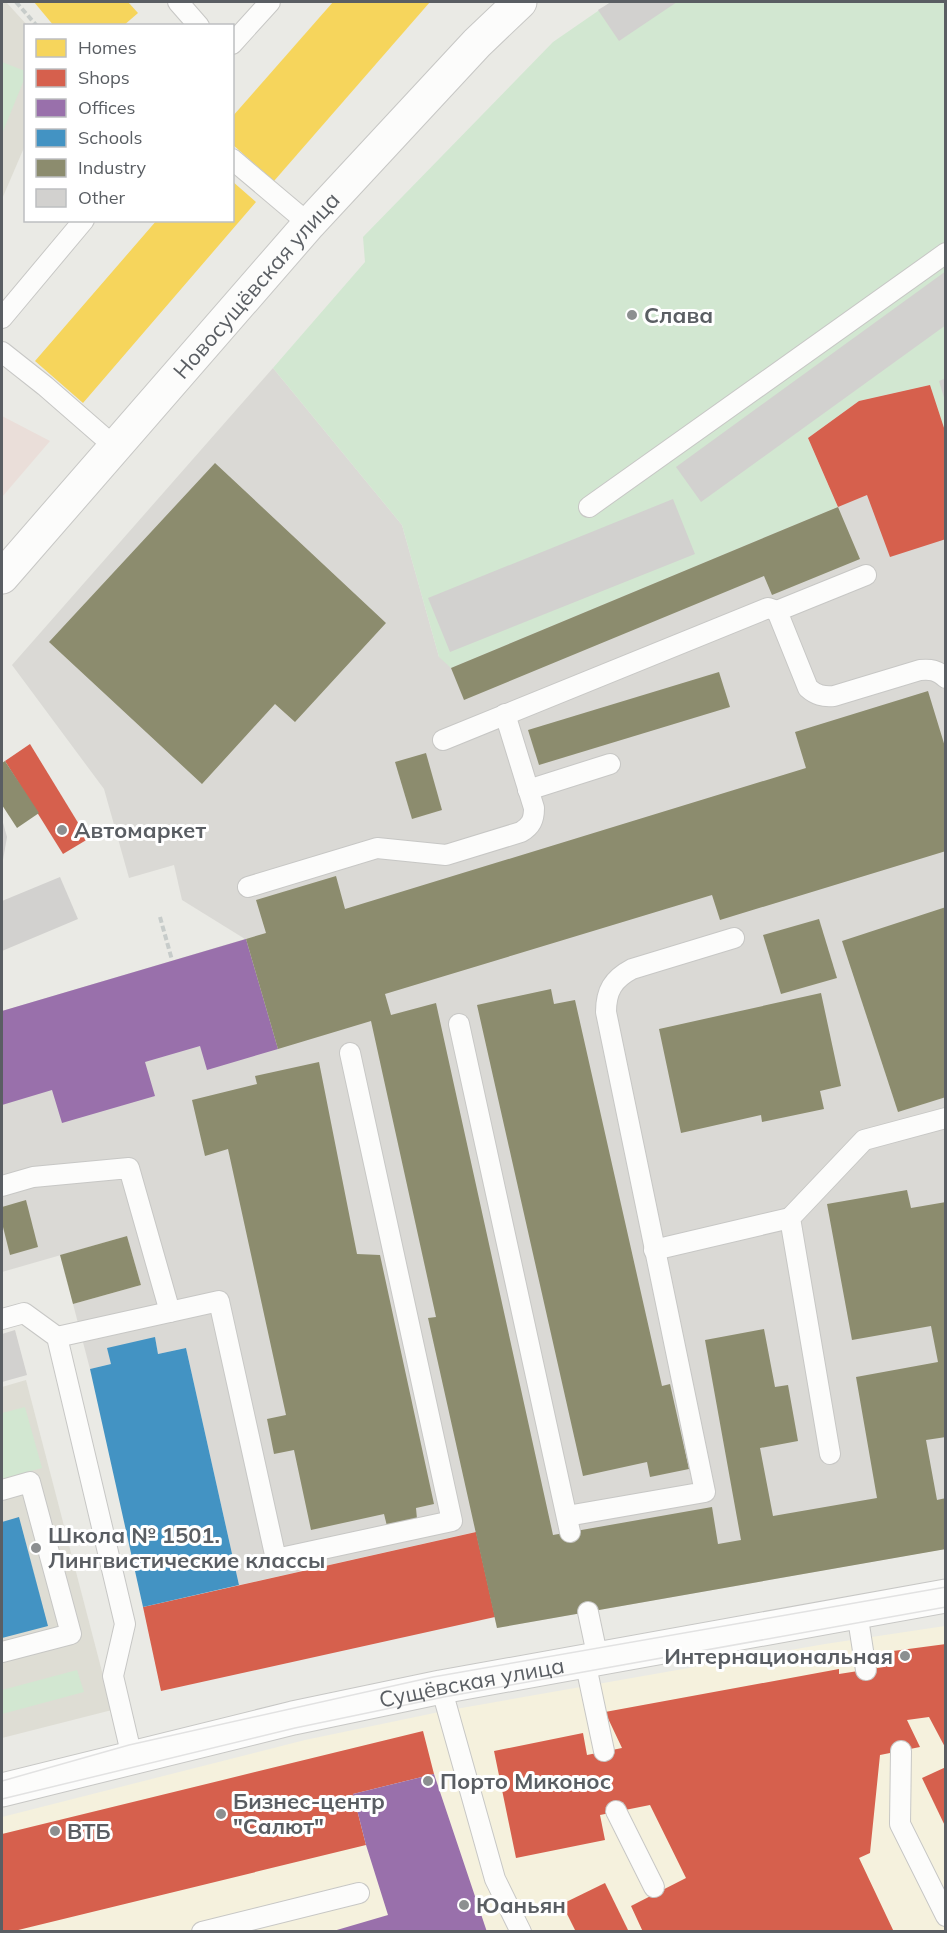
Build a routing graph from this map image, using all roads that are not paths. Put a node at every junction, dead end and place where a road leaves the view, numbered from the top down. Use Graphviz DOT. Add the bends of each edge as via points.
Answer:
graph roads {
  1 [pos="178,2"];
  2 [pos="270,2"];
  3 [pos="520,2"];
  4 [pos="197,24"];
  5 [pos="234,42"];
  6 [pos="234,161"];
  7 [pos="82,222"];
  8 [pos="309,224"];
  9 [pos="945,253"];
  10 [pos="2,318"];
  11 [pos="2,352"];
  12 [pos="115,447"];
  13 [pos="589,507"];
  14 [pos="866,575"];
  15 [pos="2,577"];
  16 [pos="777,612"];
  17 [pos="945,678"];
  18 [pos="506,714"];
  19 [pos="443,740"];
  20 [pos="610,765"];
  21 [pos="528,789"];
  22 [pos="248,887"];
  23 [pos="734,938"];
  24 [pos="459,1024"];
  25 [pos="350,1053"];
  26 [pos="945,1118"];
  27 [pos="2,1186"];
  28 [pos="790,1218"];
  29 [pos="654,1250"];
  30 [pos="170,1312"];
  31 [pos="2,1319"];
  32 [pos="57,1337"];
  33 [pos="830,1454"];
  34 [pos="2,1490"];
  35 [pos="945,1596"];
  36 [pos="588,1612"];
  37 [pos="857,1612"];
  38 [pos="2,1652"];
  39 [pos="592,1660"];
  40 [pos="866,1670"];
  41 [pos="441,1687"];
  42 [pos="604,1751"];
  43 [pos="901,1751"];
  44 [pos="132,1757"];
  45 [pos="2,1790"];
  46 [pos="616,1811"];
  47 [pos="654,1887"];
  48 [pos="359,1893"];
  49 [pos="945,1916"];
  50 [pos="202,1932"];
  51 [pos="521,1932"];
  1 -- 4 [label="lane"];
  2 -- 5 [label="lane"];
  3 -- 8 [label="street, Новосущёвская улица"];
  6 -- 8 [label="lane"];
  7 -- 10 [label="lane"];
  8 -- 12 [label="street, Новосущёвская улица"];
  9 -- 13 [label="lane"];
  11 -- 12 [label="lane"];
  12 -- 15 [label="street, Новосущёвская улица"];
  14 -- 16 [label="lane"];
  16 -- 17 [label="lane" via="803,680 815,694 834,696 920,670 939,672"];
  16 -- 18 [label="lane" via="768,608"];
  18 -- 19 [label="lane"];
  18 -- 21 [label="lane"];
  20 -- 21 [label="lane"];
  21 -- 22 [label="lane" via="534,818 530,827 521,832 446,855 377,848"];
  23 -- 29 [label="lane" via="632,969 615,981 606,999"];
  24 -- 29 [label="lane" via="569,1524 705,1492"];
  25 -- 30 [label="lane" via="452,1521 276,1559 219,1301"];
  26 -- 28 [label="lane" via="864,1140"];
  27 -- 30 [label="lane" via="33,1177 129,1168"];
  28 -- 29 [label="lane"];
  28 -- 33 [label="lane"];
  30 -- 32 [label="lane"];
  31 -- 32 [label="lane" via="24,1313"];
  32 -- 44 [label="lane" via="125,1624 112,1676"];
  34 -- 38 [label="lane" via="30,1482 71,1634"];
  35 -- 37 [label="street, Сущёвская улица"];
  36 -- 39 [label="lane"];
  37 -- 39 [label="street, Сущёвская улица"];
  37 -- 40 [label="lane"];
  39 -- 41 [label="street, Сущёвская улица"];
  39 -- 42 [label="lane"];
  41 -- 44 [label="street, Сущёвская улица"];
  41 -- 51 [label="lane" via="495,1879"];
  43 -- 49 [label="lane" via="900,1824"];
  44 -- 45 [label="street, Сущёвская улица"];
  46 -- 47 [label="lane"];
  48 -- 50 [label="lane"];
}
